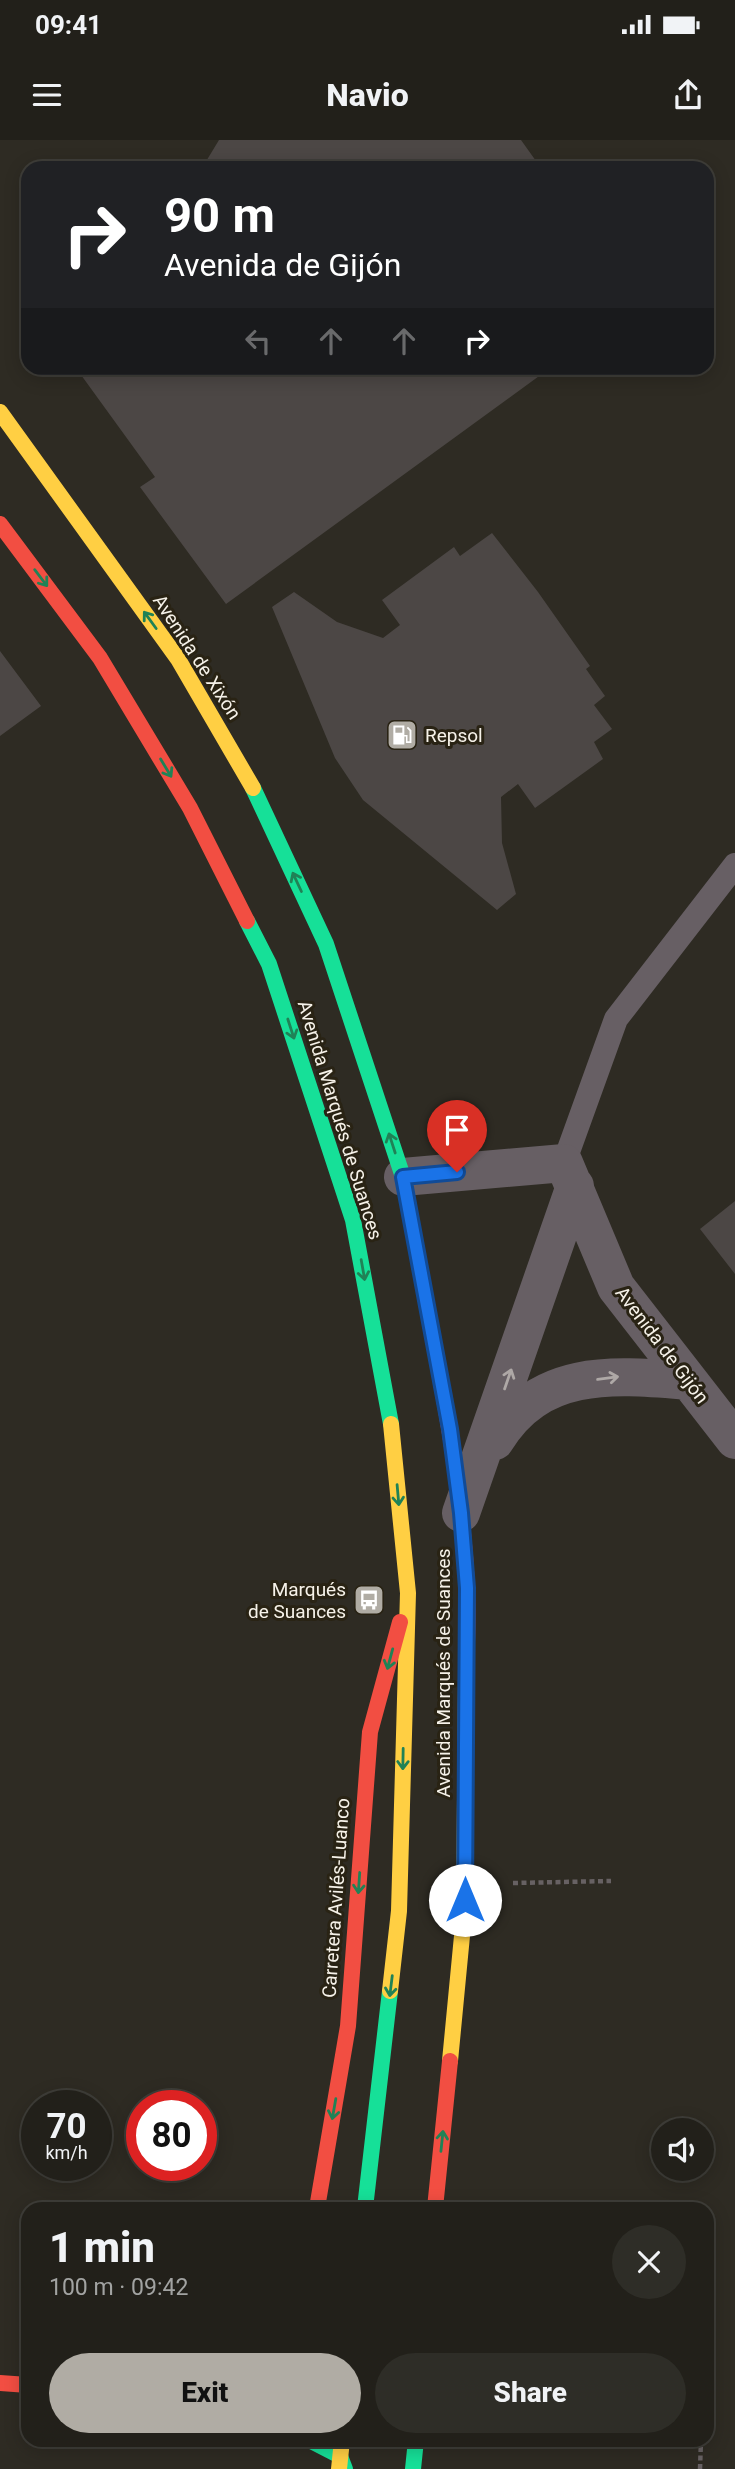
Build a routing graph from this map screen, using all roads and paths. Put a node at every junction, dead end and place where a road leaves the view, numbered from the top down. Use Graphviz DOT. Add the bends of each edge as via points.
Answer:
graph roads {
  1 [pos="0,412"];
  2 [pos="0,524"];
  3 [pos="735,865"];
  4 [pos="326,944"];
  5 [pos="570,1174"];
  6 [pos="403,1177"];
  7 [pos="689,1381"];
  8 [pos="735,1440"];
  9 [pos="461,1513"];
  10 [pos="408,1593"];
  11 [pos="611,1881"];
  12 [pos="465,1884"];
  13 [pos="318,2202"];
  14 [pos="366,2202"];
  15 [pos="436,2202"];
  16 [pos="0,2383"];
  17 [pos="21,2384"];
  18 [pos="322,2447"];
  19 [pos="415,2447"];
  20 [pos="701,2447"];
  21 [pos="342,2458"];
  22 [pos="322,2465"];
  23 [pos="413,2469"];
  24 [pos="700,2469"];
  4 -- 1 [label="main road, Avenida de Xixón, one-way" via="259,799 178,659"];
  2 -- 10 [label="main road, Avenida Marqués de Suances, one-way" via="100,658 190,808 269,964 353,1220 393,1435"];
  3 -- 5 [label="lane" via="616,1019"];
  6 -- 4 [label="main road, Avenida Marqués de Suances, one-way"];
  5 -- 6 [label="street"];
  5 -- 7 [label="street, Avenida de Gijón" via="616,1287"];
  9 -- 5 [label="street, one-way"];
  6 -- 9 [label="main road, Avenida Marqués de Suances"];
  7 -- 8 [label="street, Avenida de Gijón"];
  9 -- 7 [label="street, one-way" via="496,1438 526,1404 556,1386 616,1376"];
  9 -- 12 [label="main road, Avenida Marqués de Suances" via="467,1588"];
  10 -- 13 [label="main road, Carretera Avilés-Luanco, one-way" via="370,1732 348,2026"];
  10 -- 14 [label="main road, Avenida Marqués de Suances, one-way" via="400,1911"];
  11 -- 12 [label="path"];
  15 -- 12 [label="main road, Avenida Marqués de Suances, one-way"];
  16 -- 17 [label="main road"];
  18 -- 21 [label="main road"];
  19 -- 23 [label="main road"];
  20 -- 24 [label="path"];
  21 -- 22 [label="main road"];
}
